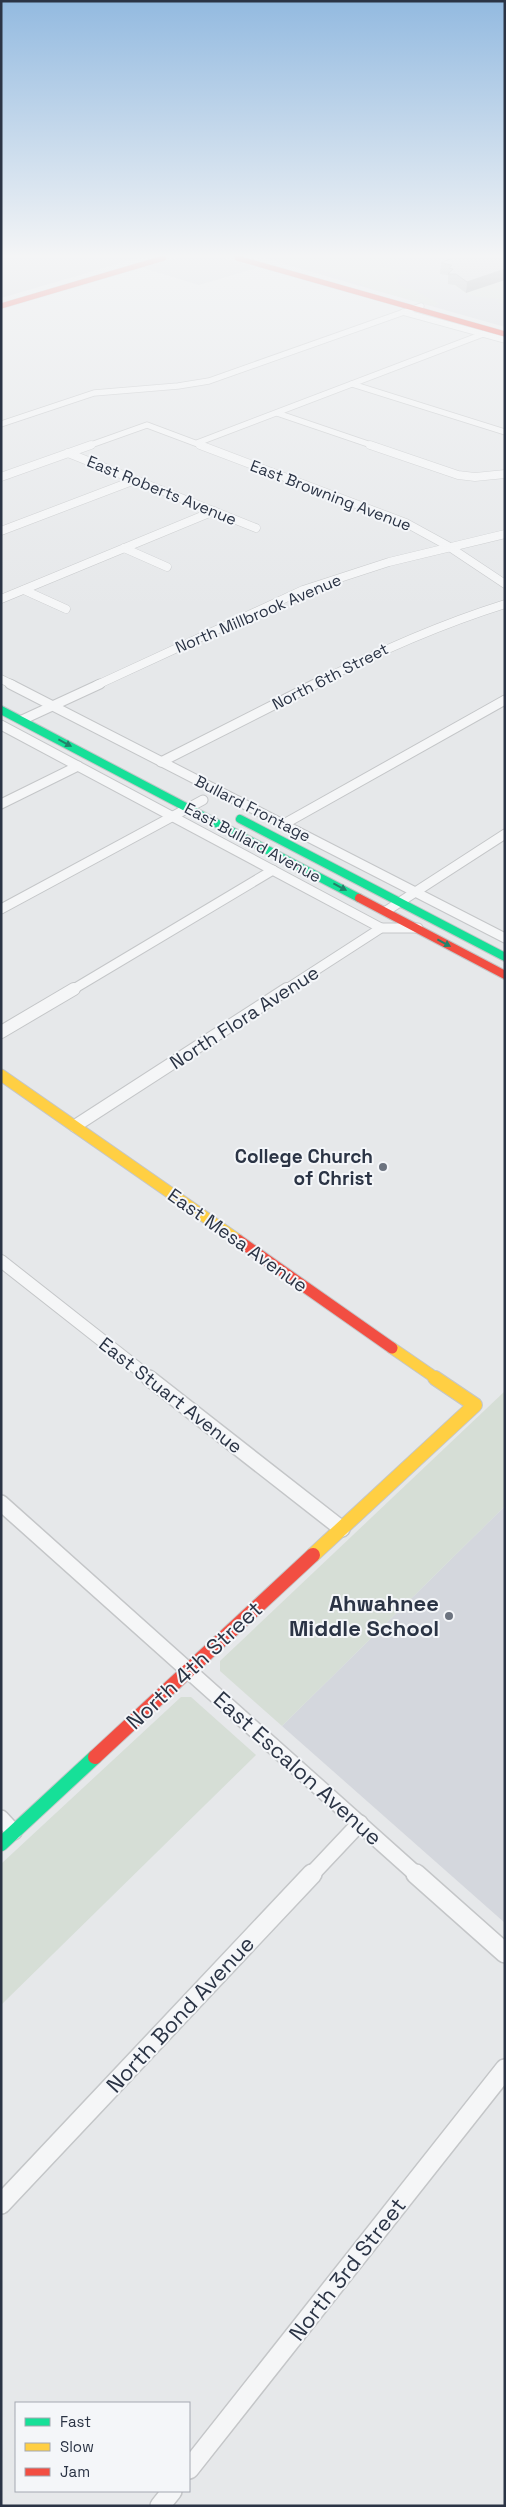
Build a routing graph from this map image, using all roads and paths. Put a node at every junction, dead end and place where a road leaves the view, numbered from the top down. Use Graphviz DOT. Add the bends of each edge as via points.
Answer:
graph roads {
  1 [pos="226,375"];
  2 [pos="376,375"];
  3 [pos="352,384"];
  4 [pos="277,413"];
  5 [pos="1,424"];
  6 [pos="505,432"];
  7 [pos="197,444"];
  8 [pos="68,453"];
  9 [pos="505,474"];
  10 [pos="1,477"];
  11 [pos="135,480"];
  12 [pos="214,511"];
  13 [pos="256,528"];
  14 [pos="1,531"];
  15 [pos="505,534"];
  16 [pos="448,546"];
  17 [pos="124,548"];
  18 [pos="167,567"];
  19 [pos="505,584"];
  20 [pos="24,590"];
  21 [pos="1,599"];
  22 [pos="505,604"];
  23 [pos="66,609"];
  24 [pos="1,679"];
  25 [pos="505,700"];
  26 [pos="23,706"];
  27 [pos="53,706"];
  28 [pos="1,710"];
  29 [pos="37,713"];
  30 [pos="22,720"];
  31 [pos="55,722"];
  32 [pos="1,725"];
  33 [pos="162,762"];
  34 [pos="78,766"];
  35 [pos="198,798"];
  36 [pos="1,804"];
  37 [pos="214,806"];
  38 [pos="188,808"];
  39 [pos="172,816"];
  40 [pos="233,816"];
  41 [pos="284,824"];
  42 [pos="505,834"];
  43 [pos="273,870"];
  44 [pos="415,892"];
  45 [pos="400,902"];
  46 [pos="1,909"];
  47 [pos="386,911"];
  48 [pos="381,928"];
  49 [pos="418,928"];
  50 [pos="505,938"];
  51 [pos="505,956"];
  52 [pos="505,975"];
  53 [pos="1,1032"];
  54 [pos="1,1075"];
  55 [pos="76,1126"];
  56 [pos="1,1261"];
  57 [pos="475,1405"];
  58 [pos="1,1503"];
  59 [pos="342,1529"];
  60 [pos="189,1671"];
  61 [pos="1,1818"];
  62 [pos="360,1823"];
  63 [pos="14,1832"];
  64 [pos="1,1844"];
  65 [pos="505,1953"];
  66 [pos="505,2069"];
  67 [pos="1,2204"];
  68 [pos="190,2468"];
  69 [pos="171,2492"];
  70 [pos="160,2506"];
  1 -- 5 [label="street" via="178,386 94,393"];
  2 -- 3 [label="street"];
  3 -- 4 [label="street"];
  3 -- 6 [label="street"];
  4 -- 7 [label="street"];
  4 -- 9 [label="street" via="465,477"];
  7 -- 8 [label="street, East Browning Avenue" via="146,425"];
  7 -- 16 [label="street, East Browning Avenue" via="383,513"];
  8 -- 10 [label="street"];
  8 -- 11 [label="street, East Roberts Avenue"];
  11 -- 12 [label="street, East Roberts Avenue"];
  11 -- 14 [label="street"];
  12 -- 13 [label="street, East Roberts Avenue"];
  12 -- 17 [label="street"];
  15 -- 16 [label="street, North Millbrook Avenue"];
  16 -- 19 [label="street, East Browning Avenue"];
  16 -- 27 [label="street, North Millbrook Avenue" via="341,576 304,590"];
  17 -- 18 [label="street"];
  17 -- 20 [label="street"];
  20 -- 21 [label="street"];
  20 -- 23 [label="street"];
  22 -- 33 [label="street, North 6th Street" via="462,617 382,650"];
  24 -- 27 [label="street, Bullard Frontage"];
  25 -- 41 [label="street"];
  26 -- 29 [label="main road"];
  27 -- 29 [label="street, North Millbrook Avenue"];
  27 -- 33 [label="street, Bullard Frontage"];
  28 -- 30 [label="main road, East Bullard Avenue"];
  29 -- 30 [label="street, North Millbrook Avenue"];
  29 -- 31 [label="main road"];
  30 -- 38 [label="main road, East Bullard Avenue, one-way"];
  32 -- 34 [label="street"];
  33 -- 41 [label="street, Bullard Frontage"];
  34 -- 36 [label="street"];
  34 -- 39 [label="street"];
  35 -- 37 [label="main road, East Bullard Avenue"];
  35 -- 38 [label="street"];
  38 -- 39 [label="street"];
  38 -- 47 [label="main road, East Bullard Avenue, one-way"];
  39 -- 43 [label="street"];
  39 -- 46 [label="street"];
  40 -- 45 [label="main road, East Bullard Avenue"];
  41 -- 44 [label="street, Bullard Frontage"];
  42 -- 44 [label="street"];
  43 -- 48 [label="street"];
  43 -- 53 [label="street"];
  44 -- 45 [label="street"];
  44 -- 50 [label="street, Bullard Frontage"];
  45 -- 47 [label="street"];
  45 -- 51 [label="main road, East Bullard Avenue"];
  47 -- 49 [label="main road, East Bullard Avenue"];
  48 -- 49 [label="street"];
  48 -- 55 [label="street, North Flora Avenue"];
  49 -- 52 [label="main road, East Bullard Avenue, one-way"];
  54 -- 55 [label="main road, East Mesa Avenue"];
  55 -- 57 [label="main road, East Mesa Avenue"];
  56 -- 59 [label="street, East Stuart Avenue"];
  57 -- 59 [label="main road, North 4th Street"];
  58 -- 60 [label="street, East Escalon Avenue"];
  59 -- 60 [label="main road, North 4th Street"];
  60 -- 62 [label="street, East Escalon Avenue"];
  60 -- 63 [label="main road, North 4th Street"];
  61 -- 63 [label="street"];
  62 -- 65 [label="street, East Escalon Avenue"];
  62 -- 67 [label="street, North Bond Avenue"];
  63 -- 64 [label="main road, North 4th Street"];
  66 -- 68 [label="street, North 3rd Street"];
  69 -- 70 [label="street"];
}
